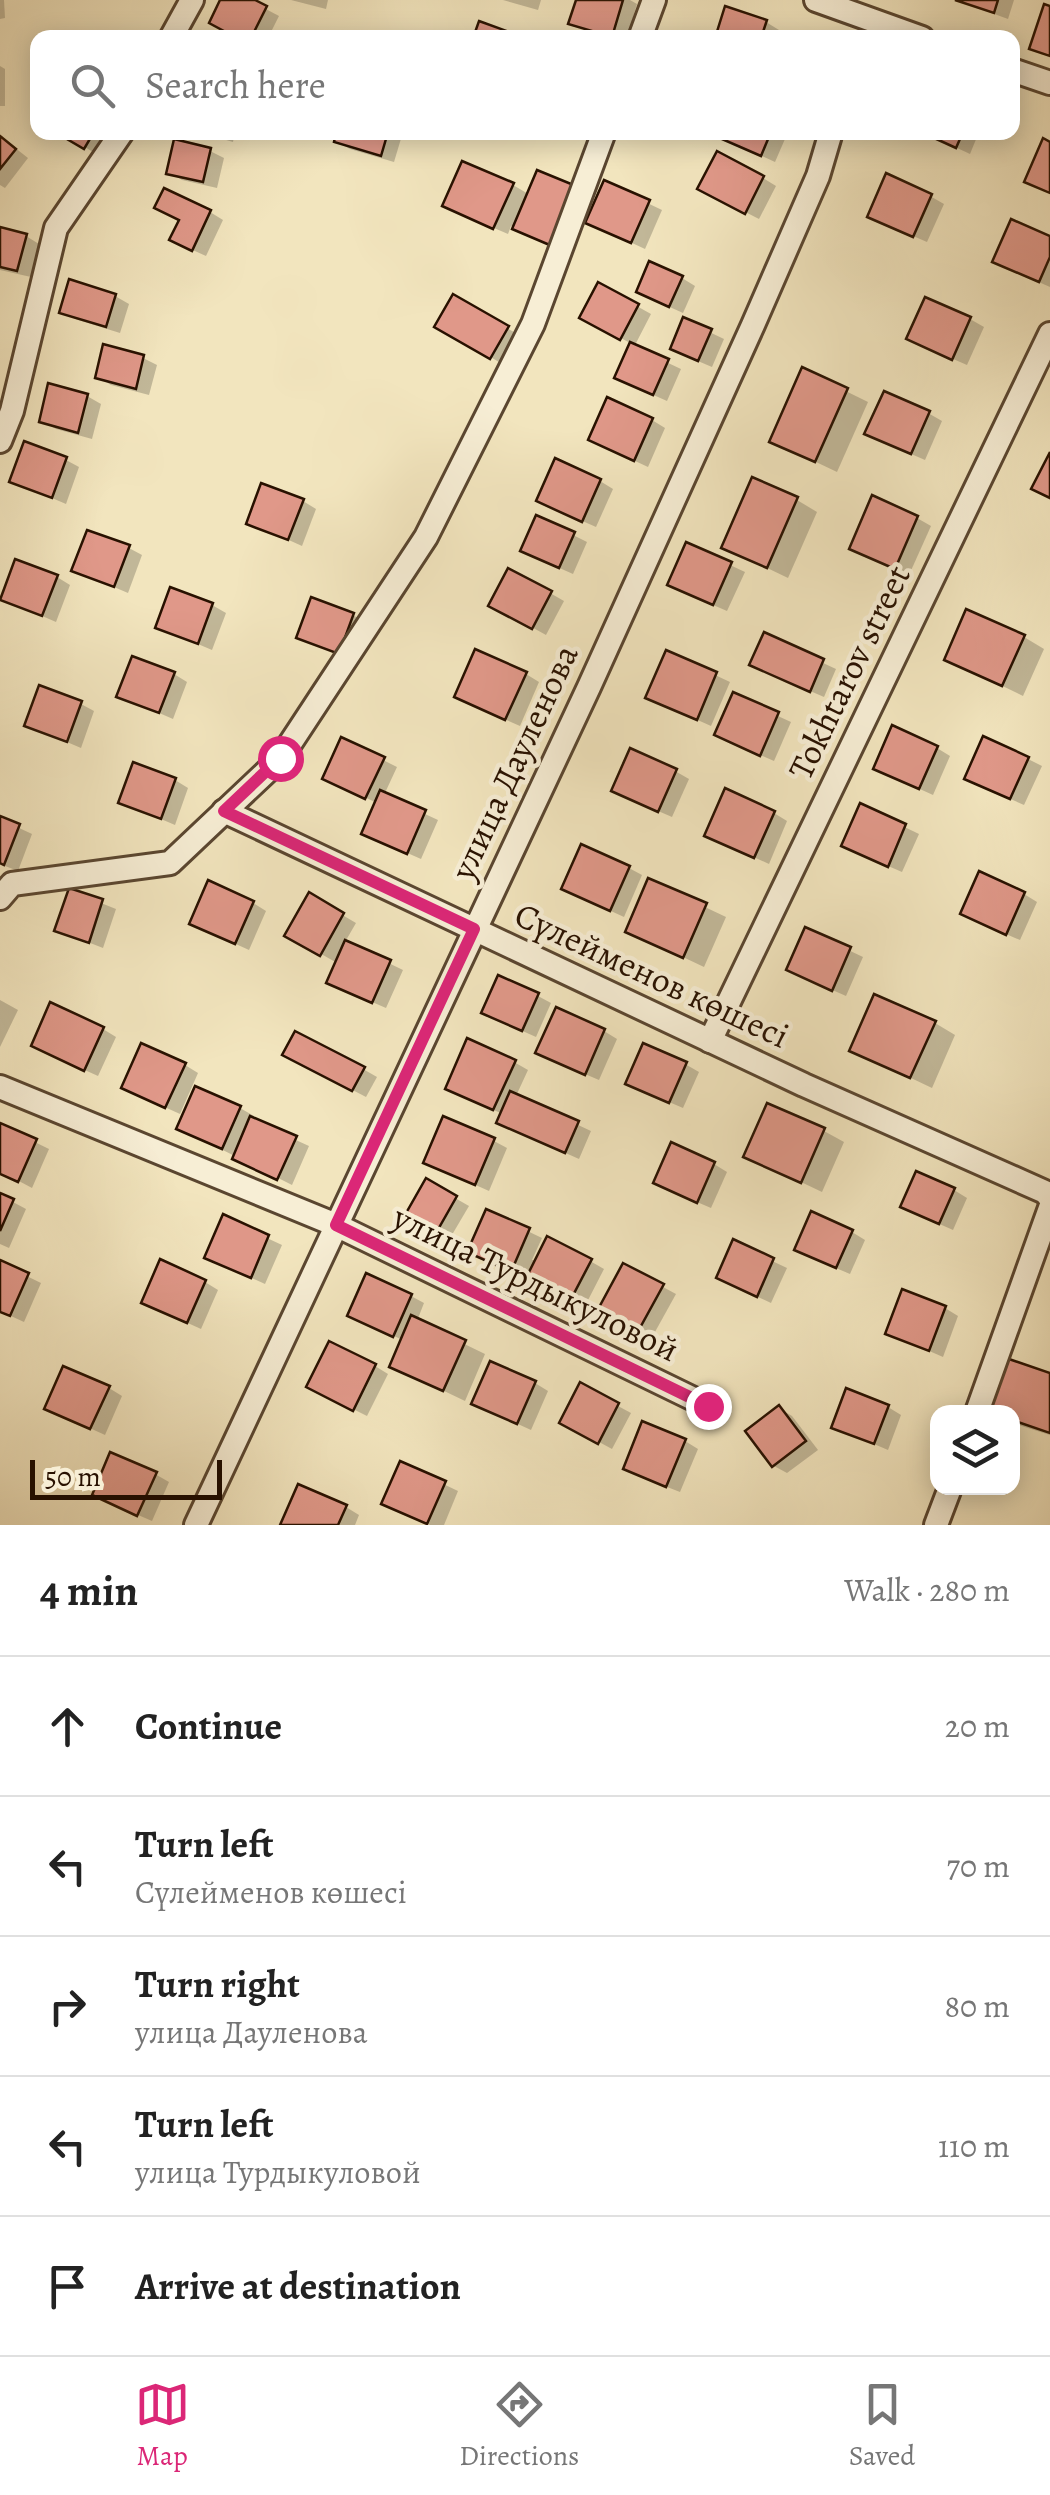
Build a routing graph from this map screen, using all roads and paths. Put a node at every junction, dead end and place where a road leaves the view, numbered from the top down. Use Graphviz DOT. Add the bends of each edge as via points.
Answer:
graph roads {
  1 [pos="192,0"];
  2 [pos="654,0"];
  3 [pos="816,0"];
  4 [pos="858,18"];
  5 [pos="175,30"];
  6 [pos="643,30"];
  7 [pos="896,30"];
  8 [pos="1020,73"];
  9 [pos="1050,83"];
  10 [pos="116,140"];
  11 [pos="601,140"];
  12 [pos="828,140"];
  13 [pos="1050,334"];
  14 [pos="8,388"];
  15 [pos="0,441"];
  16 [pos="224,811"];
  17 [pos="0,898"];
  18 [pos="474,929"];
  19 [pos="710,1041"];
  20 [pos="0,1088"];
  21 [pos="1050,1198"];
  22 [pos="1050,1208"];
  23 [pos="336,1225"];
  24 [pos="980,1405"];
  25 [pos="708,1406"];
  26 [pos="947,1495"];
  27 [pos="204,1523"];
  28 [pos="936,1525"];
  1 -- 5 [label="street"];
  2 -- 6 [label="street"];
  3 -- 4 [label="street"];
  4 -- 7 [label="street"];
  8 -- 9 [label="street"];
  10 -- 14 [label="street" via="56,228"];
  11 -- 16 [label="street" via="533,324 426,537 280,758"];
  12 -- 18 [label="street, улица Дауленова" via="753,325"];
  13 -- 19 [label="street, Tokhtarov street"];
  14 -- 15 [label="street"];
  16 -- 17 [label="street" via="170,862 12,884"];
  16 -- 18 [label="street, Сүлейменов көшесі"];
  18 -- 19 [label="street, Сүлейменов көшесі"];
  18 -- 23 [label="street, улица Дауленова"];
  19 -- 21 [label="street, Сүлейменов көшесі"];
  20 -- 23 [label="street, улица Турдыкуловой"];
  22 -- 24 [label="street"];
  23 -- 25 [label="street, улица Турдыкуловой"];
  23 -- 27 [label="street, улица Дауленова"];
  26 -- 28 [label="street"];
}
